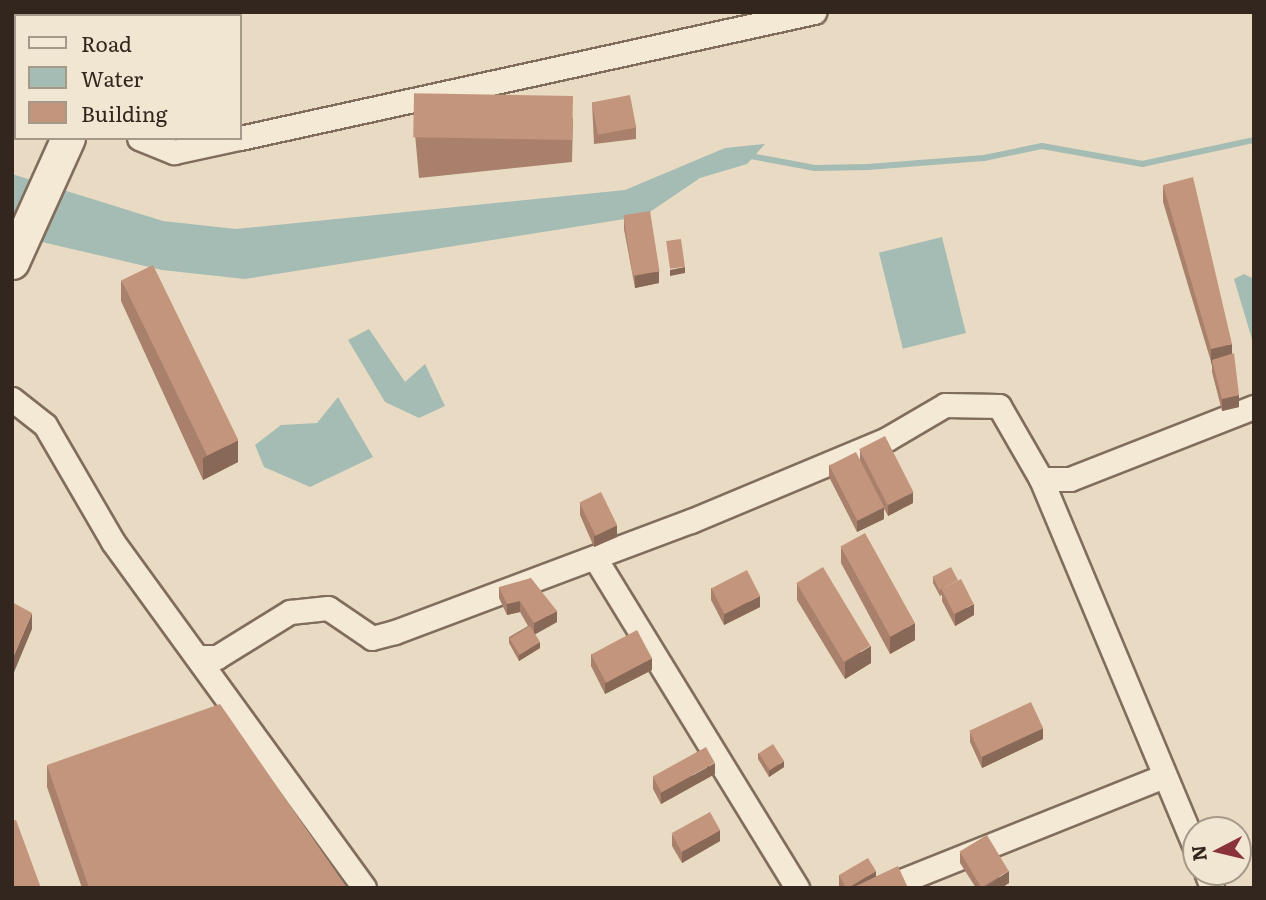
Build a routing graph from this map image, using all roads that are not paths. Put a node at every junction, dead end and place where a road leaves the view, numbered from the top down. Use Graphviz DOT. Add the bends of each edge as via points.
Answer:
graph roads {
  1 [pos="814,12"];
  2 [pos="242,137"];
  3 [pos="67,140"];
  4 [pos="144,140"];
  5 [pos="230,140"];
  6 [pos="13,259"];
  7 [pos="12,399"];
  8 [pos="1254,407"];
  9 [pos="1041,479"];
  10 [pos="595,558"];
  11 [pos="199,657"];
  12 [pos="1164,776"];
  13 [pos="1182,818"];
  14 [pos="364,888"];
  15 [pos="797,888"];
  16 [pos="884,888"];
  1 -- 2 [label="street"];
  3 -- 6 [label="main road"];
  4 -- 5 [label="street" via="174,152"];
  7 -- 11 [label="street" via="45,425 113,542"];
  8 -- 9 [label="street" via="1070,479"];
  9 -- 10 [label="street" via="999,406 944,405 887,439"];
  9 -- 12 [label="street"];
  10 -- 11 [label="street" via="372,638 328,608 290,612 217,657"];
  10 -- 15 [label="street"];
  11 -- 14 [label="street"];
  12 -- 13 [label="street"];
  12 -- 16 [label="street"];
}
